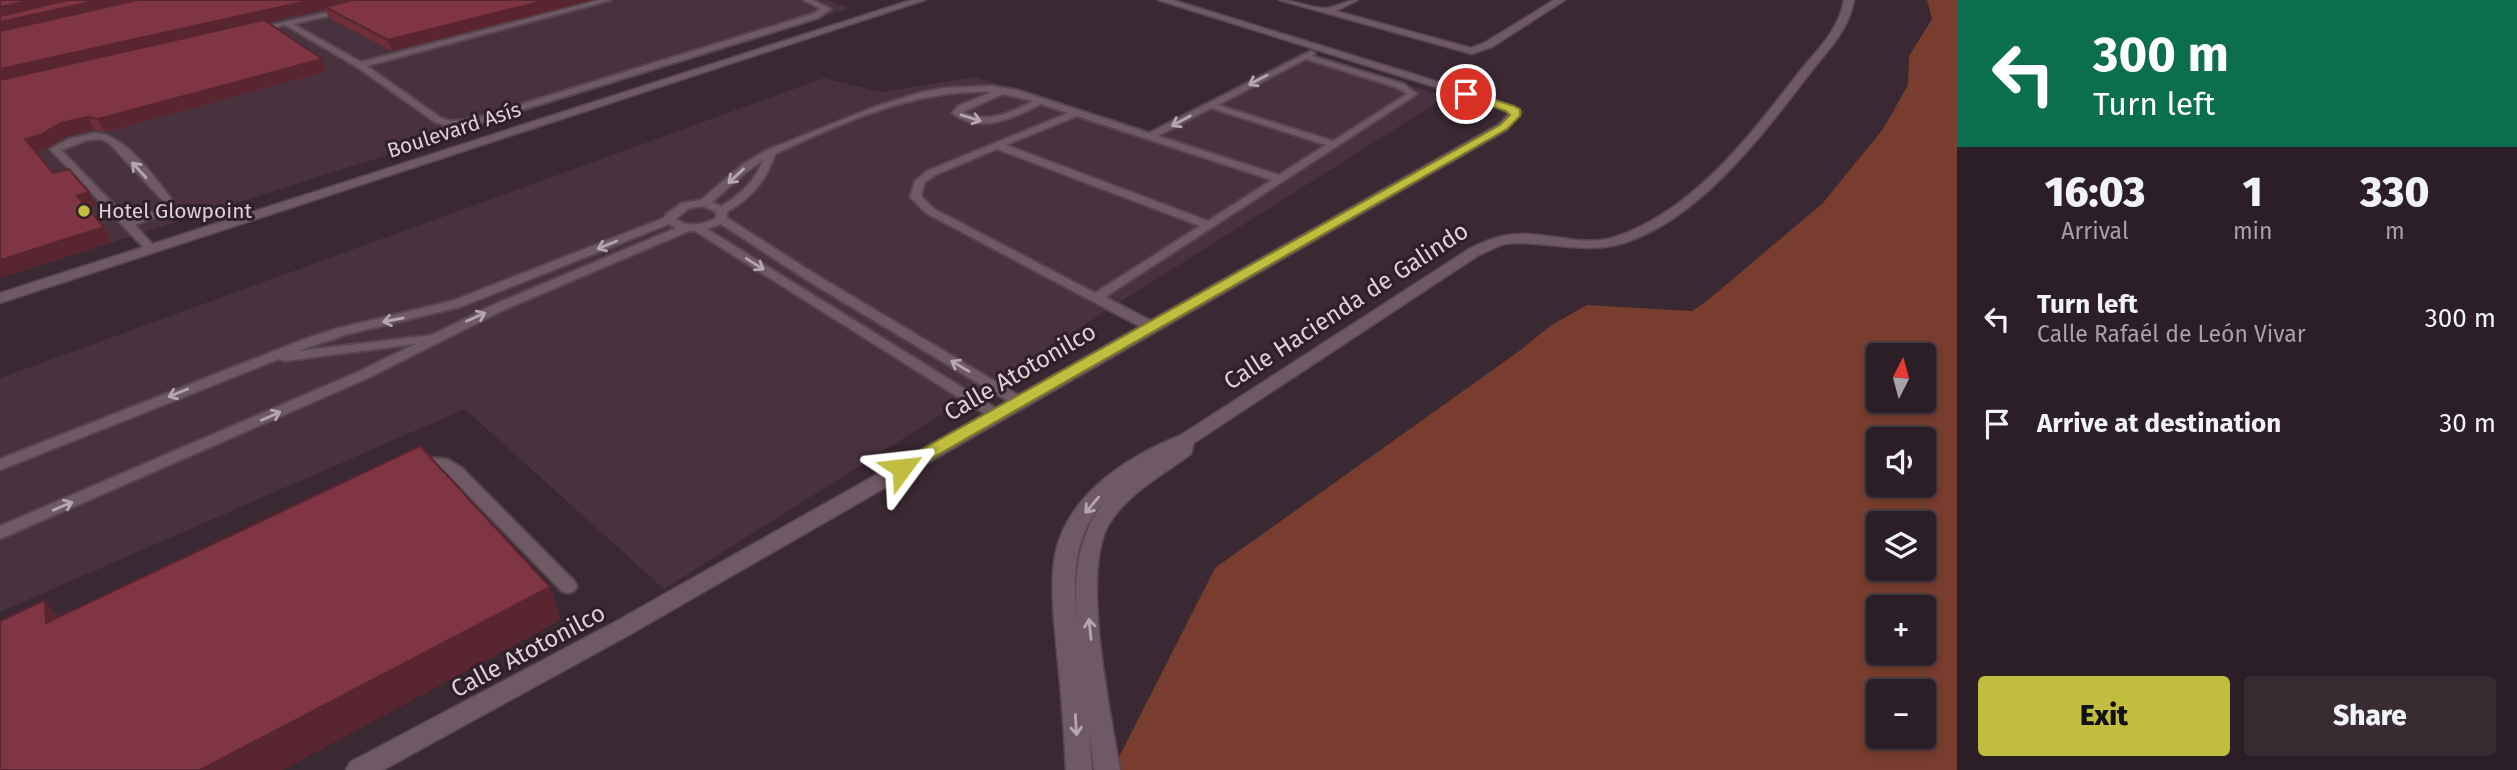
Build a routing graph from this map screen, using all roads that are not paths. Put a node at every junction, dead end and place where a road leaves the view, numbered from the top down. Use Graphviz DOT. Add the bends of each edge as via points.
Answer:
graph roads {
  1 [pos="607,0"];
  2 [pos="807,0"];
  3 [pos="894,0"];
  4 [pos="920,0"];
  5 [pos="1163,0"];
  6 [pos="1284,0"];
  7 [pos="1353,0"];
  8 [pos="1560,0"];
  9 [pos="1849,0"];
  10 [pos="349,9"];
  11 [pos="1326,12"];
  12 [pos="855,13"];
  13 [pos="868,17"];
  14 [pos="286,23"];
  15 [pos="250,31"];
  16 [pos="1321,49"];
  17 [pos="1305,56"];
  18 [pos="360,65"];
  19 [pos="1004,90"];
  20 [pos="1042,100"];
  21 [pos="1210,105"];
  22 [pos="576,107"];
  23 [pos="1078,112"];
  24 [pos="1151,136"];
  25 [pos="996,145"];
  26 [pos="1335,145"];
  27 [pos="771,152"];
  28 [pos="1280,178"];
  29 [pos="704,203"];
  30 [pos="722,214"];
  31 [pos="670,220"];
  32 [pos="128,224"];
  33 [pos="1208,225"];
  34 [pos="692,228"];
  35 [pos="146,245"];
  36 [pos="814,279"];
  37 [pos="0,286"];
  38 [pos="793,288"];
  39 [pos="1097,297"];
  40 [pos="0,298"];
  41 [pos="1150,326"];
  42 [pos="436,336"];
  43 [pos="258,361"];
  44 [pos="1018,401"];
  45 [pos="995,414"];
  46 [pos="0,465"];
  47 [pos="403,465"];
  48 [pos="0,533"];
  49 [pos="568,586"];
  50 [pos="1084,679"];
  51 [pos="359,770"];
  52 [pos="1079,770"];
  53 [pos="1107,770"];
  1 -- 18 [label="lane"];
  2 -- 18 [label="lane" via="827,9 465,123 438,120"];
  3 -- 12 [label="street, Boulevard Asís"];
  4 -- 13 [label="street, Boulevard Asís"];
  5 -- 16 [label="street"];
  6 -- 11 [label="street"];
  7 -- 11 [label="street"];
  8 -- 11 [label="street" via="1472,51"];
  9 -- 50 [label="street, Calle Hacienda de Galindo" via="1846,20 1738,155 1672,212 1609,243 1503,240 1474,252 1188,439 1184,450 1112,506 1095,531 1088,556"];
  10 -- 14 [label="lane"];
  12 -- 13 [label="street"];
  12 -- 22 [label="street, Boulevard Asís"];
  13 -- 22 [label="street, Boulevard Asís"];
  14 -- 15 [label="lane"];
  14 -- 18 [label="lane"];
  16 -- 17 [label="lane"];
  16 -- 41 [label="street, Calle Atotonilco" via="1516,112 1503,127"];
  17 -- 21 [label="lane, one-way"];
  17 -- 26 [label="lane" via="1401,86 1413,94"];
  19 -- 20 [label="lane"];
  19 -- 20 [label="lane, one-way" via="957,113 977,121 996,121"];
  19 -- 27 [label="lane" via="933,90"];
  20 -- 23 [label="lane"];
  21 -- 24 [label="lane, one-way"];
  21 -- 26 [label="lane"];
  22 -- 35 [label="street, Boulevard Asís"];
  23 -- 24 [label="lane"];
  23 -- 25 [label="lane"];
  24 -- 28 [label="lane"];
  25 -- 33 [label="lane"];
  25 -- 39 [label="lane" via="920,180 915,197 930,211"];
  26 -- 28 [label="lane"];
  27 -- 29 [label="lane, one-way"];
  27 -- 30 [label="lane" via="755,186"];
  28 -- 33 [label="lane"];
  29 -- 30 [label="lane"];
  29 -- 31 [label="lane" via="679,208"];
  30 -- 34 [label="lane"];
  30 -- 36 [label="lane"];
  31 -- 34 [label="lane"];
  31 -- 43 [label="lane, one-way" via="482,296 344,331"];
  32 -- 32 [label="lane, one-way" via="162,212 168,201 120,148 107,137 97,137 55,149"];
  32 -- 35 [label="lane"];
  33 -- 39 [label="lane"];
  34 -- 38 [label="lane, one-way"];
  42 -- 34 [label="lane, one-way"];
  35 -- 37 [label="street, Boulevard Asís"];
  35 -- 40 [label="street, Boulevard Asís"];
  36 -- 38 [label="lane"];
  44 -- 36 [label="lane, one-way"];
  38 -- 45 [label="lane"];
  39 -- 41 [label="lane"];
  41 -- 44 [label="street, Calle Atotonilco"];
  42 -- 43 [label="lane"];
  48 -- 42 [label="lane, one-way" via="363,376"];
  43 -- 46 [label="lane, one-way"];
  44 -- 45 [label="street, Calle Atotonilco"];
  45 -- 51 [label="street, Calle Atotonilco" via="621,629"];
  47 -- 49 [label="lane" via="424,461 447,464"];
  50 -- 52 [label="street, Calle Hacienda de Galindo, one-way"];
  50 -- 53 [label="street, Calle Hacienda de Galindo"];
}
